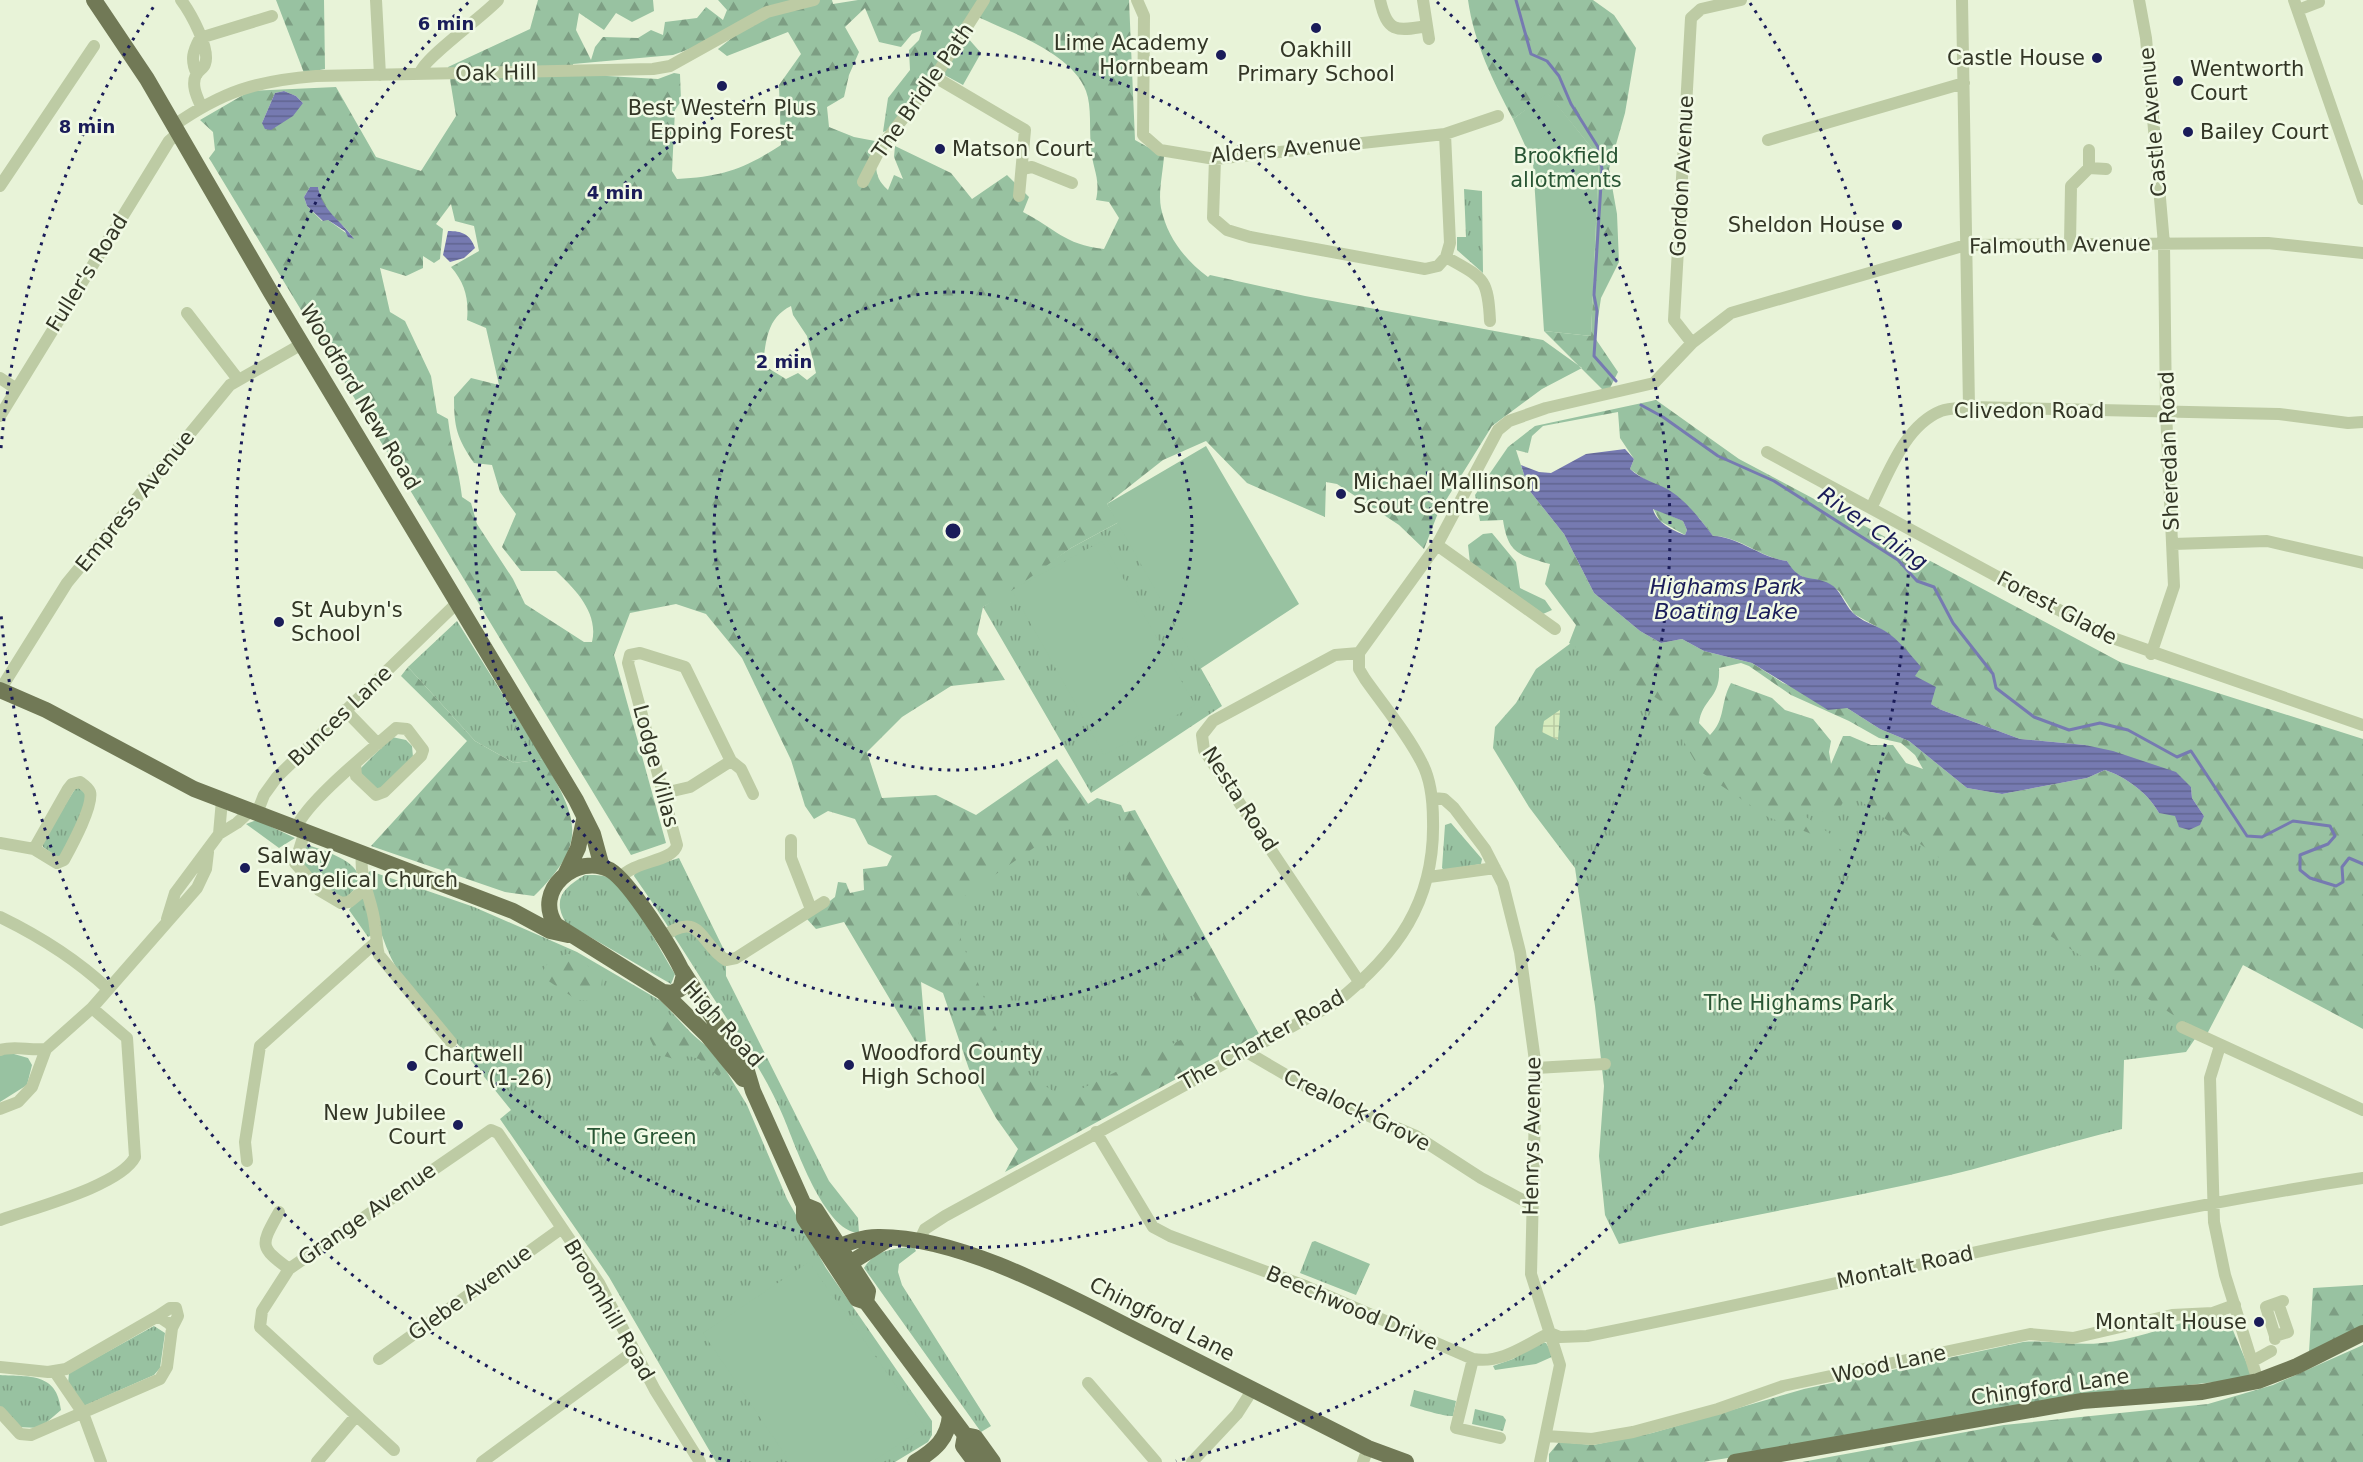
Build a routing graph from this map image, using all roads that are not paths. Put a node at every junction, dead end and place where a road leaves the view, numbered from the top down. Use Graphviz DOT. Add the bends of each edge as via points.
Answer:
graph roads {
  1 [pos="94,0"];
  2 [pos="181,0"];
  3 [pos="376,0"];
  4 [pos="498,0"];
  5 [pos="814,0"];
  6 [pos="984,0"];
  7 [pos="1137,0"];
  8 [pos="1380,0"];
  9 [pos="1423,0"];
  10 [pos="1741,0"];
  11 [pos="1962,0"];
  12 [pos="2139,0"];
  13 [pos="2319,2"];
  14 [pos="2296,5"];
  15 [pos="272,16"];
  16 [pos="200,38"];
  17 [pos="94,46"];
  18 [pos="420,74"];
  19 [pos="380,75"];
  20 [pos="936,77"];
  21 [pos="1964,84"];
  22 [pos="201,106"];
  23 [pos="1498,116"];
  24 [pos="175,130"];
  25 [pos="1445,134"];
  26 [pos="1768,140"];
  27 [pos="2089,150"];
  28 [pos="1215,159"];
  29 [pos="2089,168"];
  30 [pos="1022,169"];
  31 [pos="2106,169"];
  32 [pos="863,182"];
  33 [pos="1072,183"];
  34 [pos="0,186"];
  35 [pos="1019,196"];
  36 [pos="2363,199"];
  37 [pos="2070,244"];
  38 [pos="2163,244"];
  39 [pos="1966,245"];
  40 [pos="2363,253"];
  41 [pos="1446,257"];
  42 [pos="187,313"];
  43 [pos="1490,321"];
  44 [pos="1692,343"];
  45 [pos="302,344"];
  46 [pos="0,378"];
  47 [pos="237,378"];
  48 [pos="15,388"];
  49 [pos="1969,407"];
  50 [pos="2166,412"];
  51 [pos="0,416"];
  52 [pos="2363,422"];
  53 [pos="1767,452"];
  54 [pos="1871,508"];
  55 [pos="2174,544"];
  56 [pos="1437,545"];
  57 [pos="2363,562"];
  58 [pos="458,602"];
  59 [pos="1555,629"];
  60 [pos="1359,653"];
  61 [pos="2151,654"];
  62 [pos="0,690"];
  63 [pos="345,710"];
  64 [pos="2363,725"];
  65 [pos="378,744"];
  66 [pos="731,761"];
  67 [pos="355,764"];
  68 [pos="664,793"];
  69 [pos="753,794"];
  70 [pos="1433,798"];
  71 [pos="222,800"];
  72 [pos="254,812"];
  73 [pos="584,820"];
  74 [pos="301,829"];
  75 [pos="219,834"];
  76 [pos="791,840"];
  77 [pos="0,843"];
  78 [pos="34,849"];
  79 [pos="362,855"];
  80 [pos="602,867"];
  81 [pos="1495,868"];
  82 [pos="565,876"];
  83 [pos="1429,877"];
  84 [pos="620,878"];
  85 [pos="365,889"];
  86 [pos="549,896"];
  87 [pos="824,902"];
  88 [pos="811,909"];
  89 [pos="513,911"];
  90 [pos="0,917"];
  91 [pos="568,935"];
  92 [pos="661,938"];
  93 [pos="375,943"];
  94 [pos="682,970"];
  95 [pos="1360,983"];
  96 [pos="108,989"];
  97 [pos="663,992"];
  98 [pos="92,1008"];
  99 [pos="2182,1027"];
  100 [pos="451,1042"];
  101 [pos="2220,1046"];
  102 [pos="46,1049"];
  103 [pos="0,1050"];
  104 [pos="1245,1051"];
  105 [pos="1605,1064"];
  106 [pos="1536,1068"];
  107 [pos="753,1091"];
  108 [pos="0,1109"];
  109 [pos="2363,1110"];
  110 [pos="494,1131"];
  111 [pos="1096,1132"];
  112 [pos="247,1161"];
  113 [pos="2363,1178"];
  114 [pos="2212,1204"];
  115 [pos="1532,1205"];
  116 [pos="279,1212"];
  117 [pos="0,1220"];
  118 [pos="562,1228"];
  119 [pos="890,1238"];
  120 [pos="919,1242"];
  121 [pos="833,1250"];
  122 [pos="844,1266"];
  123 [pos="289,1269"];
  124 [pos="2280,1302"];
  125 [pos="2235,1305"];
  126 [pos="1550,1333"];
  127 [pos="2363,1333"];
  128 [pos="634,1351"];
  129 [pos="379,1359"];
  130 [pos="1473,1359"];
  131 [pos="2253,1361"];
  132 [pos="0,1366"];
  133 [pos="56,1371"];
  134 [pos="2258,1381"];
  135 [pos="1088,1383"];
  136 [pos="1253,1389"];
  137 [pos="0,1412"];
  138 [pos="83,1413"];
  139 [pos="950,1415"];
  140 [pos="356,1416"];
  141 [pos="964,1435"];
  142 [pos="1546,1436"];
  143 [pos="1500,1438"];
  144 [pos="394,1450"];
  145 [pos="1365,1455"];
  146 [pos="969,1460"];
  147 [pos="101,1462"];
  148 [pos="317,1462"];
  149 [pos="482,1462"];
  150 [pos="700,1462"];
  151 [pos="915,1462"];
  152 [pos="993,1462"];
  153 [pos="1156,1462"];
  154 [pos="1192,1462"];
  155 [pos="1406,1462"];
  156 [pos="1540,1462"];
  157 [pos="1736,1462"];
  1 -- 24 [label="main road, Woodford New Road" via="137,63"];
  2 -- 16 [label="street"];
  3 -- 19 [label="street"];
  4 -- 18 [label="street" via="484,16 424,62"];
  5 -- 18 [label="street, Oak Hill" via="767,12 685,60 662,68"];
  6 -- 20 [label="street, The Bridle Path"];
  7 -- 28 [label="street, Alders Avenue" via="1144,16 1143,135 1160,150"];
  8 -- 9 [label="street" via="1388,24 1428,33"];
  10 -- 44 [label="street, Gordon Avenue" via="1701,9 1691,18 1674,320"];
  11 -- 21 [label="street"];
  12 -- 38 [label="street, Castle Avenue" via="2146,38"];
  13 -- 14 [label="street"];
  14 -- 36 [label="street"];
  15 -- 16 [label="street"];
  16 -- 22 [label="street" via="206,49 205,65 194,81"];
  17 -- 34 [label="street"];
  18 -- 19 [label="street, Oak Hill"];
  19 -- 22 [label="street, Oak Hill" via="276,80 251,85"];
  20 -- 30 [label="street" via="1025,130"];
  20 -- 32 [label="street, The Bridle Path" via="881,147"];
  21 -- 26 [label="street"];
  21 -- 39 [label="street"];
  22 -- 24 [label="street, Oak Hill"];
  23 -- 25 [label="street, Alders Avenue"];
  24 -- 45 [label="main road, Woodford New Road"];
  24 -- 48 [label="street, Fuller's Road"];
  25 -- 28 [label="street, Alders Avenue"];
  25 -- 41 [label="street" via="1450,243"];
  27 -- 29 [label="street"];
  28 -- 41 [label="street" via="1214,218 1227,230 1425,268 1438,266"];
  29 -- 31 [label="street"];
  29 -- 37 [label="street" via="2071,186"];
  30 -- 33 [label="street" via="1032,167"];
  30 -- 35 [label="street"];
  37 -- 38 [label="street, Falmouth Avenue"];
  37 -- 39 [label="street, Falmouth Avenue"];
  38 -- 40 [label="street, Falmouth Avenue" via="2268,243"];
  38 -- 50 [label="street, Sheredan Road"];
  39 -- 44 [label="street, Falmouth Avenue" via="1731,313"];
  39 -- 49 [label="street"];
  41 -- 43 [label="street" via="1484,280 1489,293"];
  42 -- 47 [label="street"];
  44 -- 56 [label="street, Falmouth Avenue" via="1654,383 1546,408 1509,421 1493,438"];
  45 -- 47 [label="street, Empress Avenue"];
  45 -- 58 [label="main road, Woodford New Road"];
  46 -- 48 [label="street"];
  47 -- 62 [label="street, Empress Avenue" via="67,583"];
  48 -- 51 [label="street, Fuller's Road"];
  49 -- 50 [label="street, Clivedon Road"];
  49 -- 54 [label="street, Clivedon Road" via="1941,411 1916,431 1904,444"];
  50 -- 52 [label="street, Clivedon Road" via="2279,414"];
  50 -- 55 [label="street, Sheredan Road"];
  53 -- 54 [label="street, Forest Glade"];
  54 -- 61 [label="street, Forest Glade" via="2107,636"];
  55 -- 57 [label="street" via="2267,540"];
  55 -- 61 [label="street, Sheredan Road" via="2174,586"];
  56 -- 59 [label="street"];
  56 -- 60 [label="street"];
  58 -- 63 [label="street, Bunces Lane"];
  58 -- 73 [label="main road, Woodford New Road" via="576,800"];
  60 -- 70 [label="street, The Charter Road" via="1359,669 1423,764"];
  60 -- 95 [label="street, Nesta Road" via="1335,655 1213,721 1202,735 1204,750"];
  61 -- 64 [label="street, Forest Glade"];
  62 -- 71 [label="main road"];
  63 -- 65 [label="street"];
  63 -- 72 [label="street, Bunces Lane" via="272,782"];
  65 -- 67 [label="street"];
  65 -- 67 [label="street" via="401,727 414,736 423,750 384,792 376,795 356,776"];
  66 -- 68 [label="street" via="690,787"];
  66 -- 68 [label="street, Lodge Villas" via="685,668 640,653 630,656 628,663"];
  66 -- 69 [label="street" via="741,769"];
  67 -- 74 [label="street" via="303,814"];
  68 -- 84 [label="street, Lodge Villas" via="676,850 667,857 646,861"];
  70 -- 81 [label="street, Henrys Avenue" via="1444,799 1454,808"];
  70 -- 83 [label="street, The Charter Road" via="1434,841"];
  71 -- 72 [label="main road"];
  71 -- 75 [label="street"];
  72 -- 74 [label="main road"];
  72 -- 75 [label="street"];
  73 -- 80 [label="main road, Woodford New Road"];
  73 -- 82 [label="main road" via="578,848"];
  74 -- 79 [label="main road"];
  74 -- 85 [label="street" via="295,863 319,890 341,903 349,902"];
  75 -- 96 [label="street" via="175,893 166,923"];
  76 -- 88 [label="street" via="791,858"];
  77 -- 78 [label="street"];
  78 -- 78 [label="street" via="72,784 80,782 87,786 90,804 64,860 49,861"];
  79 -- 85 [label="street" via="360,872"];
  79 -- 89 [label="main road"];
  80 -- 82 [label="main road" via="586,866"];
  80 -- 84 [label="main road"];
  81 -- 83 [label="street"];
  81 -- 106 [label="street, Henrys Avenue" via="1503,884 1520,952"];
  82 -- 86 [label="main road"];
  83 -- 95 [label="street, The Charter Road" via="1418,907 1392,949"];
  84 -- 92 [label="main road"];
  85 -- 93 [label="street" via="376,927"];
  86 -- 89 [label="main road" via="539,905"];
  86 -- 91 [label="main road" via="550,917"];
  87 -- 88 [label="street"];
  88 -- 92 [label="street" via="736,958 726,960 696,928 684,926"];
  89 -- 91 [label="main road" via="550,931"];
  90 -- 96 [label="street" via="69,957"];
  91 -- 97 [label="main road, High Road"];
  92 -- 94 [label="main road"];
  93 -- 100 [label="street" via="388,967"];
  93 -- 112 [label="street" via="260,1046 245,1142"];
  94 -- 97 [label="main road" via="685,980 680,989"];
  94 -- 107 [label="main road, High Road" via="736,1052"];
  95 -- 104 [label="street, The Charter Road" via="1335,1002"];
  96 -- 98 [label="street"];
  97 -- 107 [label="main road, High Road" via="707,1035"];
  98 -- 102 [label="street"];
  98 -- 117 [label="street" via="128,1038 135,1157 130,1166 100,1184"];
  99 -- 101 [label="street"];
  101 -- 109 [label="street"];
  101 -- 114 [label="street" via="2210,1078"];
  102 -- 103 [label="street"];
  102 -- 108 [label="street" via="32,1087 18,1101"];
  104 -- 111 [label="street, The Charter Road"];
  104 -- 115 [label="street, Crealock Grove" via="1322,1096 1416,1136"];
  105 -- 106 [label="street"];
  106 -- 115 [label="street, Henrys Avenue"];
  107 -- 121 [label="main road" via="804,1205 804,1218"];
  110 -- 118 [label="street, Broomhill Road"];
  110 -- 123 [label="street, Grange Avenue" via="488,1131"];
  111 -- 120 [label="street, The Charter Road" via="934,1222"];
  111 -- 130 [label="street, Beechwood Drive" via="1153,1227 1305,1286"];
  113 -- 114 [label="street, Montalt Road"];
  114 -- 125 [label="street" via="2225,1275"];
  114 -- 126 [label="street, Montalt Road" via="2044,1236 1587,1336 1560,1337"];
  115 -- 126 [label="street, Henrys Avenue" via="1530,1274"];
  116 -- 123 [label="street" via="265,1238 265,1246"];
  118 -- 128 [label="street, Broomhill Road" via="599,1283"];
  118 -- 129 [label="street, Glebe Avenue"];
  119 -- 120 [label="main road, Chingford Lane"];
  119 -- 121 [label="main road, Chingford Lane" via="861,1238"];
  119 -- 122 [label="main road"];
  120 -- 136 [label="main road, Chingford Lane" via="994,1263"];
  121 -- 122 [label="main road"];
  122 -- 139 [label="main road" via="868,1291 866,1302"];
  123 -- 140 [label="street, Grange Avenue" via="260,1318 260,1327"];
  124 -- 131 [label="street" via="2266,1307 2274,1342"];
  125 -- 131 [label="street"];
  125 -- 142 [label="street, Wood Lane" via="2213,1313 2172,1316 2073,1338 2030,1334 1784,1386 1633,1432 1592,1439"];
  126 -- 130 [label="street, Beechwood Drive" via="1508,1355 1484,1361"];
  126 -- 142 [label="street" via="1560,1365"];
  127 -- 134 [label="main road, Chingford Lane"];
  128 -- 149 [label="street"];
  128 -- 150 [label="street, Broomhill Road"];
  130 -- 143 [label="street" via="1456,1428"];
  131 -- 134 [label="street"];
  132 -- 133 [label="street"];
  133 -- 138 [label="street"];
  133 -- 138 [label="street" via="158,1317 170,1324 167,1367 160,1379"];
  134 -- 157 [label="main road, Chingford Lane" via="2202,1392 2082,1401"];
  135 -- 153 [label="street"];
  136 -- 145 [label="main road, Chingford Lane"];
  136 -- 154 [label="street" via="1237,1414"];
  137 -- 138 [label="street" via="25,1436"];
  138 -- 147 [label="street"];
  139 -- 141 [label="main road"];
  139 -- 151 [label="main road" via="938,1447"];
  140 -- 144 [label="street"];
  140 -- 148 [label="street"];
  141 -- 146 [label="main road" via="963,1446"];
  141 -- 152 [label="main road" via="975,1437"];
  142 -- 156 [label="street"];
  145 -- 155 [label="main road, Chingford Lane"];
}
